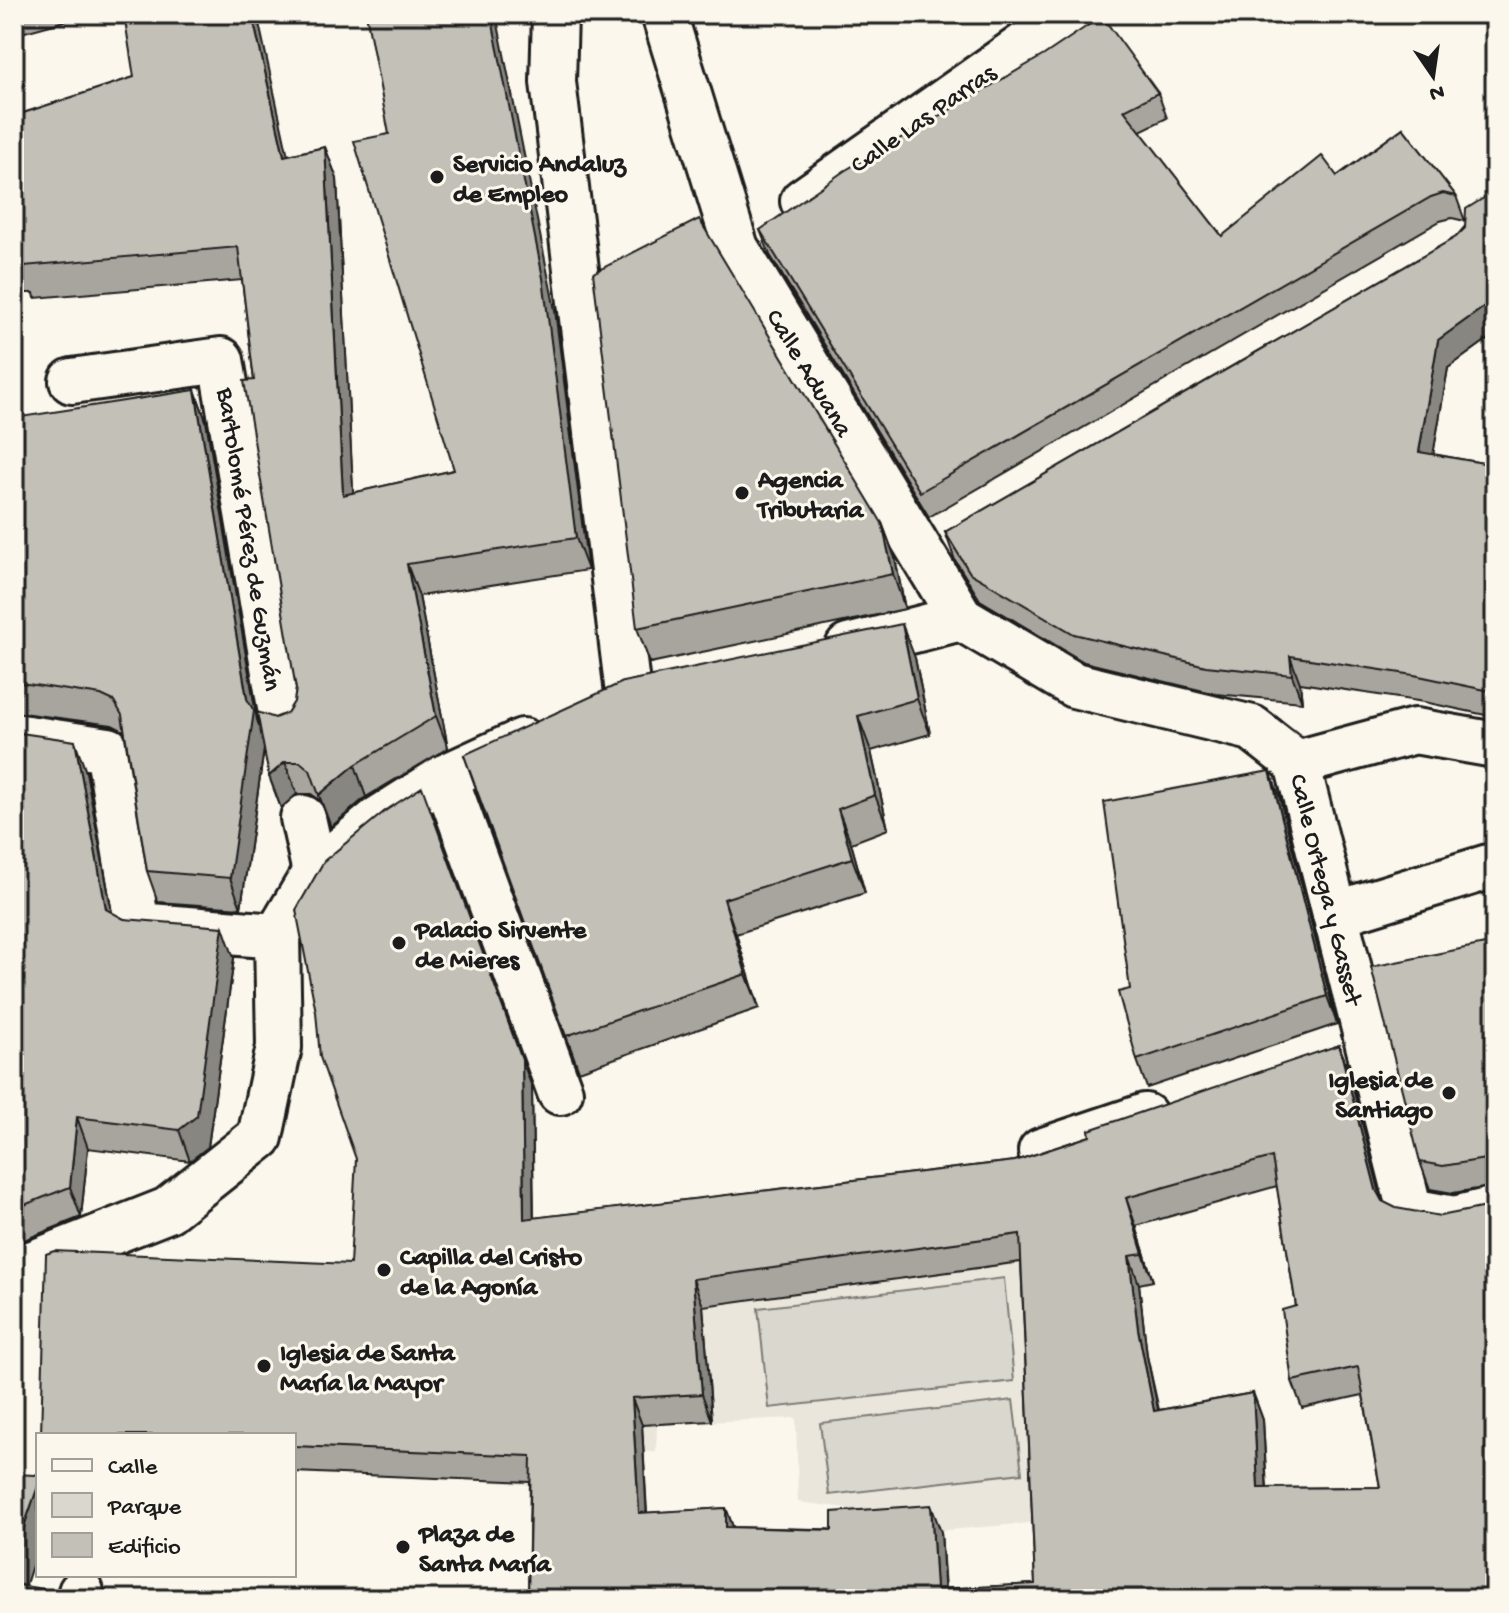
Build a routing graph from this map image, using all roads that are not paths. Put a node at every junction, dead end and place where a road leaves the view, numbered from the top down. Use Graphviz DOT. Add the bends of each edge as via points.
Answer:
graph roads {
  1 [pos="555,14"];
  2 [pos="664,14"];
  3 [pos="1069,14"];
  4 [pos="736,248"];
  5 [pos="72,381"];
  6 [pos="961,527"];
  7 [pos="920,551"];
  8 [pos="961,618"];
  9 [pos="809,655"];
  10 [pos="673,683"];
  11 [pos="628,693"];
  12 [pos="283,725"];
  13 [pos="14,736"];
  14 [pos="1495,745"];
  15 [pos="1297,763"];
  16 [pos="445,777"];
  17 [pos="303,818"];
  18 [pos="1495,865"];
  19 [pos="315,872"];
  20 [pos="1335,914"];
  21 [pos="277,936"];
  22 [pos="1367,1040"];
  23 [pos="1323,1056"];
  24 [pos="560,1092"];
  25 [pos="1189,1101"];
  26 [pos="1041,1151"];
  27 [pos="1495,1209"];
  28 [pos="22,1263"];
  29 [pos="36,1482"];
  1 -- 11 [label="street" via="553,82"];
  2 -- 4 [label="street, Calle Aduana"];
  3 -- 4 [label="street, Calle Las Parras"];
  4 -- 7 [label="street, Calle Aduana"];
  5 -- 12 [label="street, Bartolomé Pérez de Guzmán" via="221,360"];
  6 -- 7 [label="street"];
  7 -- 8 [label="street, Calle Aduana"];
  8 -- 9 [label="street" via="900,637"];
  8 -- 15 [label="street, Calle Ortega y Gasset" via="1074,685 1252,728"];
  10 -- 11 [label="street"];
  11 -- 16 [label="street"];
  13 -- 21 [label="street" via="108,750 137,925"];
  14 -- 15 [label="street" via="1415,731"];
  15 -- 20 [label="street, Calle Ortega y Gasset"];
  16 -- 19 [label="street" via="380,818"];
  16 -- 24 [label="street"];
  17 -- 19 [label="street"];
  18 -- 20 [label="street"];
  19 -- 21 [label="street"];
  20 -- 22 [label="street, Calle Ortega y Gasset"];
  21 -- 28 [label="street" via="279,1047 260,1137 168,1210"];
  22 -- 23 [label="street, Calle Ortega y Gasset"];
  22 -- 27 [label="street" via="1410,1211 1454,1219"];
  25 -- 26 [label="street"];
  28 -- 29 [label="street" via="25,1480"];
}
